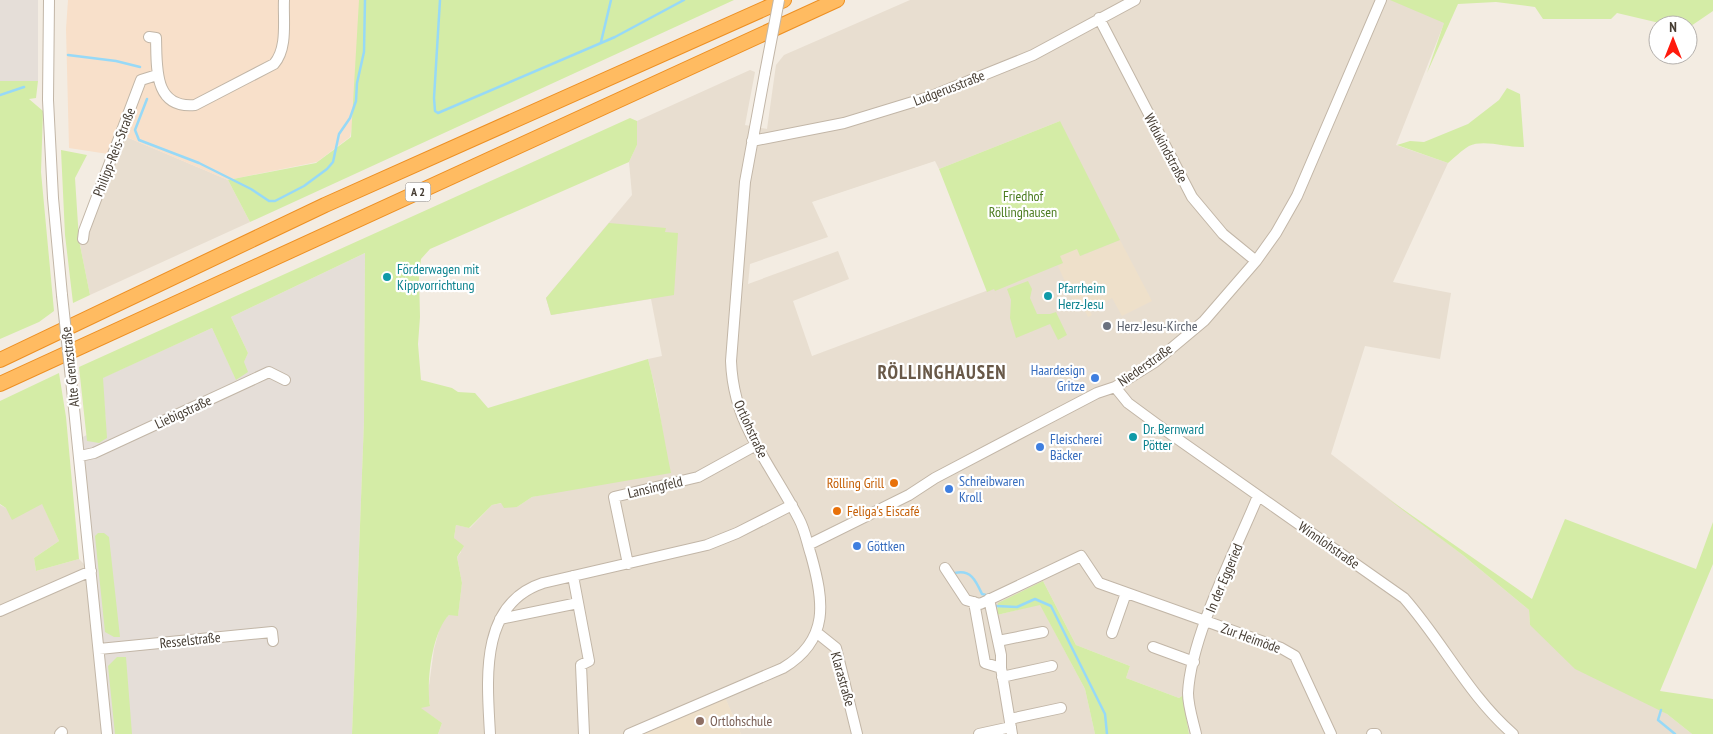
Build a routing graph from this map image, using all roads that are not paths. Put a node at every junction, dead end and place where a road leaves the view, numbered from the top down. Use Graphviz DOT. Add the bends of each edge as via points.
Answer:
graph roads {
  1 [pos="49,0"];
  2 [pos="284,0"];
  3 [pos="779,0"];
  4 [pos="784,0"];
  5 [pos="837,0"];
  6 [pos="1135,0"];
  7 [pos="1381,0"];
  8 [pos="1099,18"];
  9 [pos="149,37"];
  10 [pos="157,76"];
  11 [pos="752,140"];
  12 [pos="83,239"];
  13 [pos="1256,261"];
  14 [pos="0,360"];
  15 [pos="285,380"];
  16 [pos="0,384"];
  17 [pos="1115,387"];
  18 [pos="756,445"];
  19 [pos="80,456"];
  20 [pos="1258,496"];
  21 [pos="792,505"];
  22 [pos="808,546"];
  23 [pos="628,564"];
  24 [pos="945,568"];
  25 [pos="91,571"];
  26 [pos="573,576"];
  27 [pos="1126,593"];
  28 [pos="989,599"];
  29 [pos="974,602"];
  30 [pos="578,603"];
  31 [pos="0,611"];
  32 [pos="500,619"];
  33 [pos="1206,622"];
  34 [pos="816,632"];
  35 [pos="1043,632"];
  36 [pos="1112,633"];
  37 [pos="273,641"];
  38 [pos="998,641"];
  39 [pos="1153,647"];
  40 [pos="99,649"];
  41 [pos="1194,662"];
  42 [pos="1052,666"];
  43 [pos="1001,672"];
  44 [pos="1061,708"];
  45 [pos="1011,727"];
  46 [pos="107,734"];
  47 [pos="490,734"];
  48 [pos="584,734"];
  49 [pos="629,734"];
  50 [pos="857,734"];
  51 [pos="979,734"];
  52 [pos="1196,734"];
  53 [pos="1331,734"];
  54 [pos="1513,734"];
  1 -- 19 [label="street, Alte Grenzstraße, bridge" via="48,100 53,198"];
  2 -- 10 [label="street" via="282,50 274,64 202,102 187,106 166,95"];
  3 -- 11 [label="street, Ortlohstraße, bridge"];
  4 -- 14 [label="highway, A 2" via="325,205"];
  5 -- 16 [label="highway, A 2"];
  6 -- 8 [label="street, Ludgerusstraße"];
  7 -- 13 [label="street, Niederstraße" via="1297,196"];
  8 -- 11 [label="street, Ludgerusstraße" via="1033,55 930,97 844,123"];
  8 -- 13 [label="street, Widukindstraße" via="1192,198 1223,234"];
  9 -- 10 [label="street" via="156,38"];
  10 -- 12 [label="street, Philipp-Reis-Straße" via="141,80"];
  11 -- 18 [label="street, Ortlohstraße" via="743,204 731,361 737,403"];
  13 -- 17 [label="street, Niederstraße" via="1204,321 1155,362"];
  15 -- 19 [label="street, Liebigstraße" via="269,372 94,453"];
  17 -- 20 [label="street, Winnlohstraße" via="1133,407"];
  17 -- 22 [label="street, Niederstraße" via="1097,393"];
  18 -- 21 [label="street, Ortlohstraße"];
  18 -- 23 [label="street, Lansingfeld" via="698,477 614,497"];
  19 -- 25 [label="street, Alte Grenzstraße"];
  20 -- 33 [label="street, In der Eggeried"];
  20 -- 54 [label="street, Winnlohstraße" via="1404,598 1423,619 1457,671 1497,720"];
  21 -- 22 [label="street, Ortlohstraße"];
  21 -- 23 [label="street" via="707,545"];
  22 -- 34 [label="street, Ortlohstraße" via="822,605"];
  23 -- 26 [label="street"];
  24 -- 29 [label="street" via="966,600"];
  25 -- 31 [label="street"];
  25 -- 40 [label="street, Alte Grenzstraße"];
  26 -- 30 [label="street"];
  26 -- 32 [label="street" via="543,583 522,593 510,602"];
  27 -- 28 [label="street, Zur Heimöde" via="1099,583 1081,556"];
  27 -- 33 [label="street, Zur Heimöde"];
  27 -- 36 [label="street"];
  28 -- 29 [label="street, Zur Heimöde" via="980,604"];
  28 -- 38 [label="street"];
  29 -- 43 [label="street" via="985,663"];
  30 -- 32 [label="street"];
  30 -- 48 [label="street" via="589,661 581,665"];
  32 -- 47 [label="street" via="489,663"];
  33 -- 41 [label="street, In der Eggeried"];
  33 -- 53 [label="street, Zur Heimöde" via="1295,656"];
  34 -- 49 [label="street, Ortlohstraße" via="798,659 783,668"];
  34 -- 50 [label="street, Klarastraße" via="836,648"];
  35 -- 38 [label="street"];
  37 -- 40 [label="street, Resselstraße" via="272,632"];
  38 -- 43 [label="street"];
  39 -- 41 [label="street"];
  40 -- 46 [label="street, Alte Grenzstraße"];
  41 -- 52 [label="street, In der Eggeried" via="1188,694"];
  42 -- 43 [label="street"];
  43 -- 45 [label="street"];
  44 -- 45 [label="street"];
  45 -- 51 [label="street"];
}
